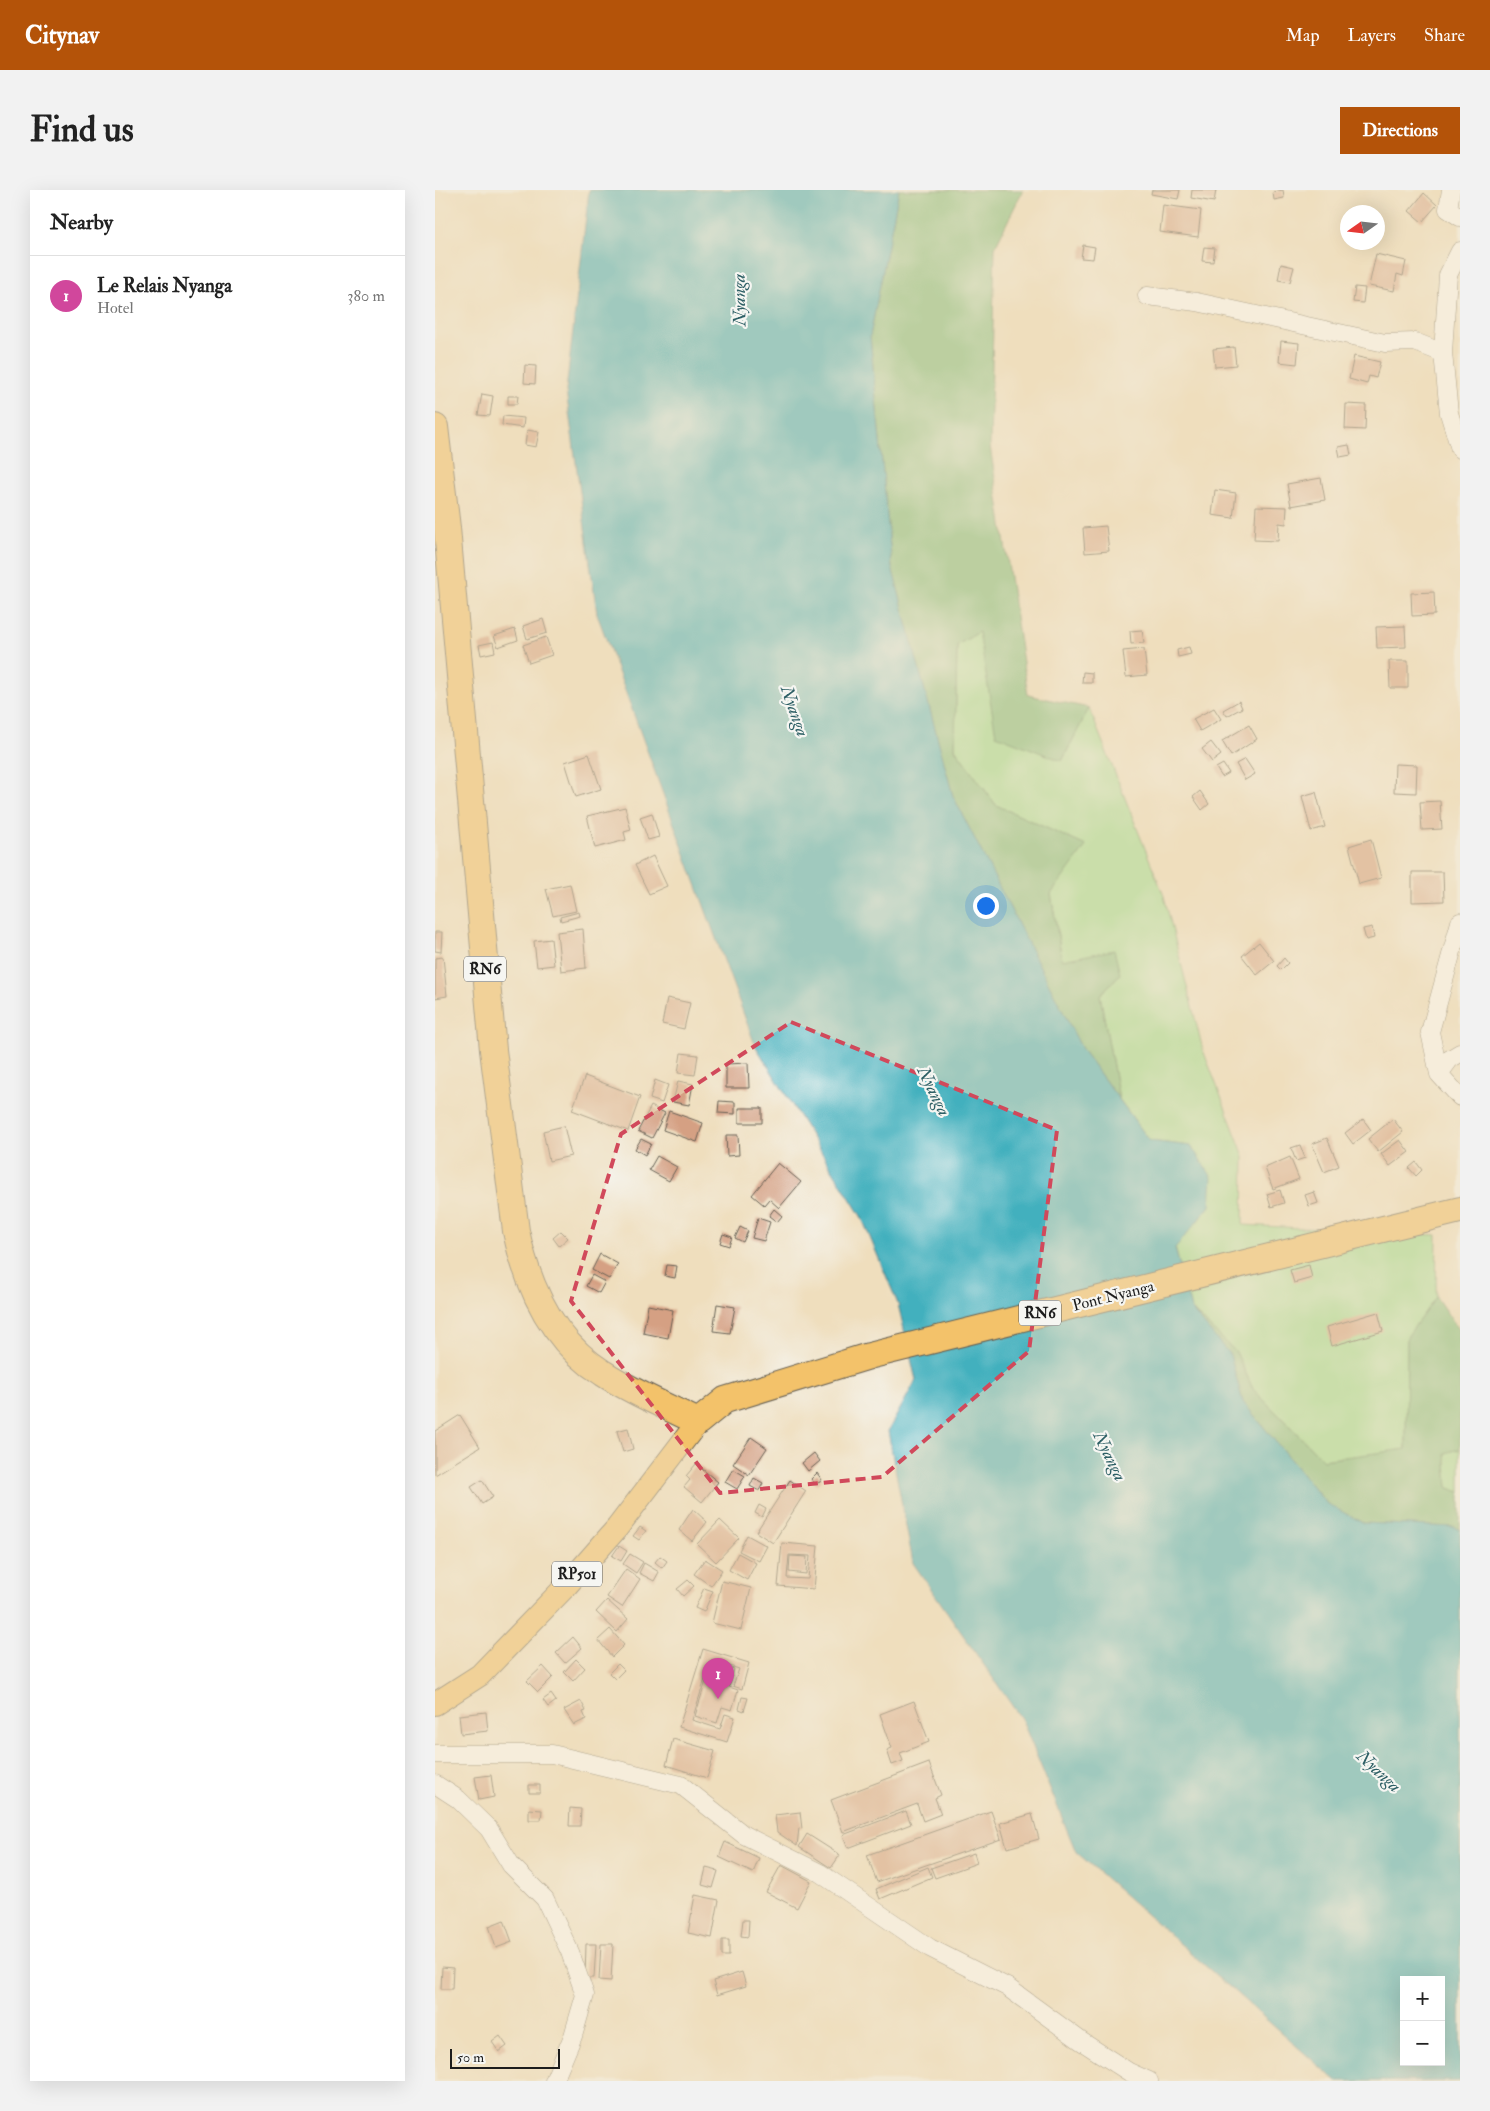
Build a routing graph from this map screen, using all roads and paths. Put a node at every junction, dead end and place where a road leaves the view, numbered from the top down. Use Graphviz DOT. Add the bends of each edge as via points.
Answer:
graph roads {
  1 [pos="1451,190"];
  2 [pos="1460,217"];
  3 [pos="1460,251"];
  4 [pos="1147,296"];
  5 [pos="1443,353"];
  6 [pos="435,427"];
  7 [pos="1460,449"];
  8 [pos="1460,922"];
  9 [pos="1460,1052"];
  10 [pos="1439,1074"];
  11 [pos="1460,1097"];
  12 [pos="1460,1210"];
  13 [pos="698,1422"];
  14 [pos="435,1704"];
  15 [pos="435,1754"];
  16 [pos="435,1784"];
  17 [pos="554,2081"];
  18 [pos="1149,2081"];
  1 -- 2 [label="street" via="1448,209"];
  3 -- 5 [label="street" via="1448,275"];
  4 -- 5 [label="street" via="1197,302 1385,343 1415,342"];
  5 -- 7 [label="street" via="1449,413"];
  6 -- 13 [label="highway, RN6" via="447,528 493,1050 521,1258 541,1307 579,1355 626,1387"];
  8 -- 10 [label="street" via="1430,1032"];
  9 -- 10 [label="street"];
  10 -- 11 [label="street"];
  12 -- 13 [label="highway, Pont Nyanga / RN6" via="869,1356 725,1400"];
  13 -- 14 [label="main road, RP501" via="617,1528 567,1585 480,1675"];
  15 -- 18 [label="street" via="552,1754 681,1785 744,1834 820,1873 930,1948 1007,1987 1081,2041"];
  16 -- 17 [label="street" via="458,1799 489,1829 511,1865 545,1898 570,1952 585,1995 573,2036"];
}
